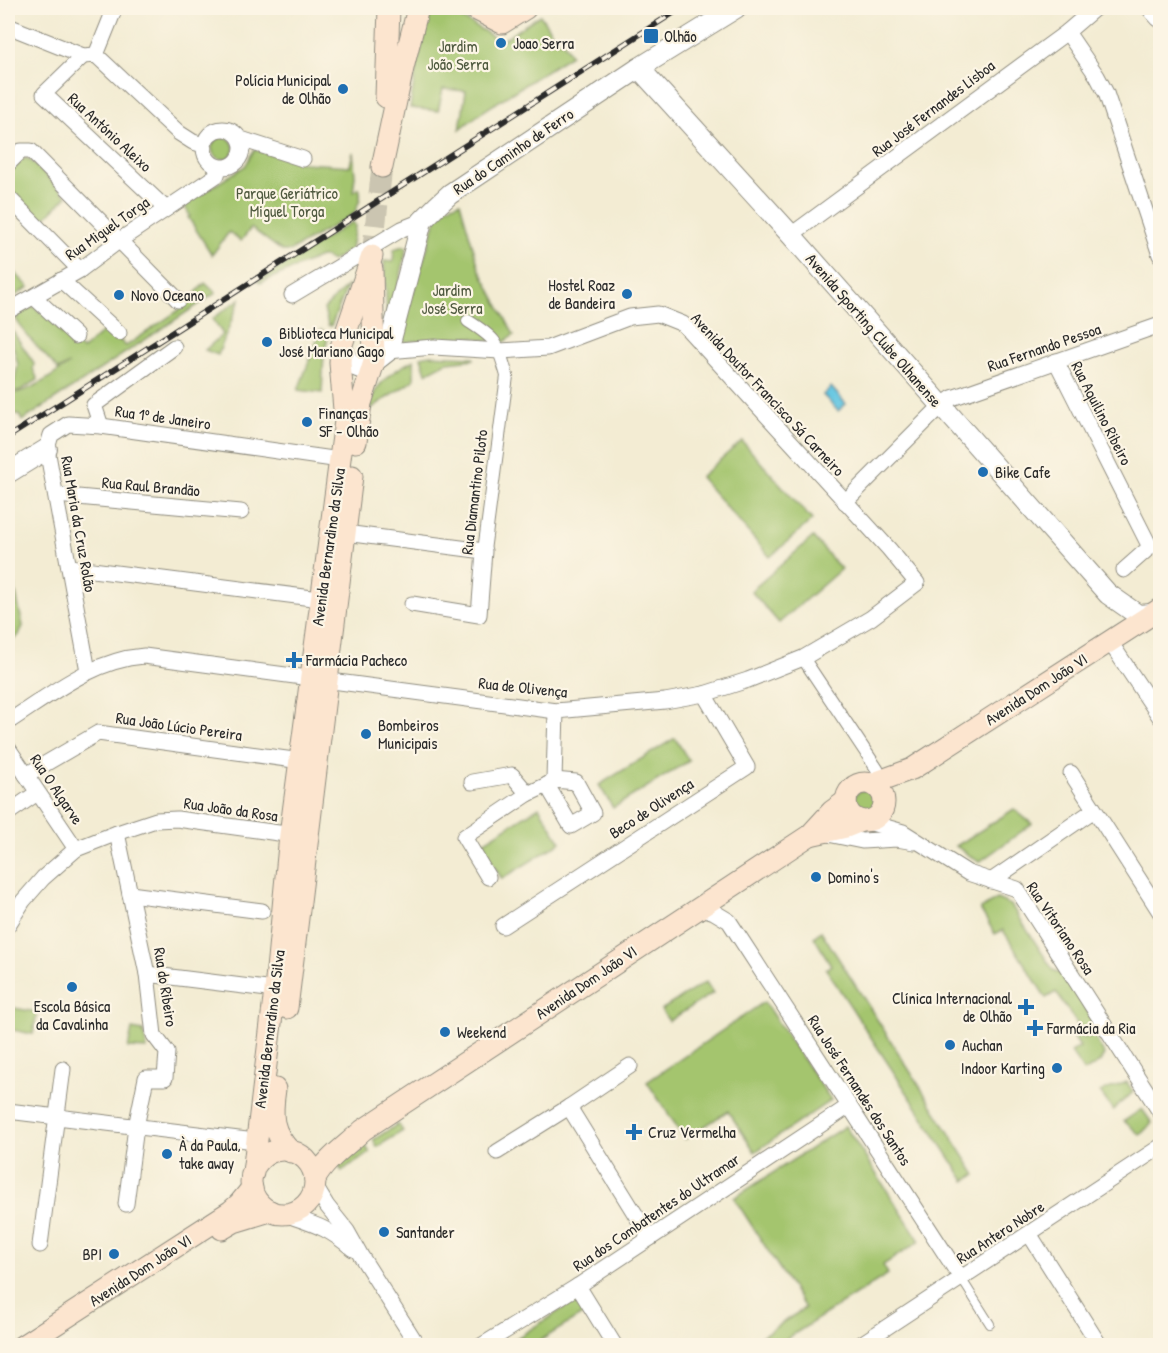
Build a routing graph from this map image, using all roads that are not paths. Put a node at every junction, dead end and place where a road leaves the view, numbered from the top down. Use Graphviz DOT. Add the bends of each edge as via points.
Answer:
graph roads {
  1 [pos="116,8"];
  2 [pos="389,8"];
  3 [pos="418,8"];
  4 [pos="473,8"];
  5 [pos="526,8"];
  6 [pos="736,8"];
  7 [pos="1095,8"];
  8 [pos="1152,8"];
  9 [pos="1161,17"];
  10 [pos="8,26"];
  11 [pos="1066,32"];
  12 [pos="89,56"];
  13 [pos="639,68"];
  14 [pos="241,139"];
  15 [pos="204,145"];
  16 [pos="303,159"];
  17 [pos="8,164"];
  18 [pos="219,167"];
  19 [pos="8,197"];
  20 [pos="166,209"];
  21 [pos="422,221"];
  22 [pos="791,236"];
  23 [pos="120,240"];
  24 [pos="1159,243"];
  25 [pos="80,270"];
  26 [pos="61,280"];
  27 [pos="292,295"];
  28 [pos="33,297"];
  29 [pos="178,300"];
  30 [pos="8,311"];
  31 [pos="468,321"];
  32 [pos="1161,325"];
  33 [pos="118,333"];
  34 [pos="76,336"];
  35 [pos="174,347"];
  36 [pos="341,347"];
  37 [pos="500,351"];
  38 [pos="381,357"];
  39 [pos="1056,361"];
  40 [pos="941,406"];
  41 [pos="100,426"];
  42 [pos="47,449"];
  43 [pos="340,460"];
  44 [pos="8,473"];
  45 [pos="57,495"];
  46 [pos="845,502"];
  47 [pos="242,512"];
  48 [pos="345,533"];
  49 [pos="484,551"];
  50 [pos="69,567"];
  51 [pos="1124,570"];
  52 [pos="1108,594"];
  53 [pos="320,599"];
  54 [pos="412,604"];
  55 [pos="1156,612"];
  56 [pos="1114,639"];
  57 [pos="803,658"];
  58 [pos="88,671"];
  59 [pos="320,679"];
  60 [pos="704,694"];
  61 [pos="556,711"];
  62 [pos="1161,717"];
  63 [pos="8,722"];
  64 [pos="8,748"];
  65 [pos="301,761"];
  66 [pos="912,769"];
  67 [pos="1071,773"];
  68 [pos="26,775"];
  69 [pos="472,782"];
  70 [pos="877,782"];
  71 [pos="37,793"];
  72 [pos="528,794"];
  73 [pos="846,801"];
  74 [pos="885,802"];
  75 [pos="1094,810"];
  76 [pos="8,813"];
  77 [pos="865,821"];
  78 [pos="117,833"];
  79 [pos="815,834"];
  80 [pos="300,836"];
  81 [pos="920,843"];
  82 [pos="76,849"];
  83 [pos="488,877"];
  84 [pos="991,881"];
  85 [pos="730,887"];
  86 [pos="130,894"];
  87 [pos="699,907"];
  88 [pos="272,912"];
  89 [pos="1161,912"];
  90 [pos="729,921"];
  91 [pos="8,925"];
  92 [pos="503,926"];
  93 [pos="147,974"];
  94 [pos="275,990"];
  95 [pos="630,1066"];
  96 [pos="63,1069"];
  97 [pos="849,1106"];
  98 [pos="569,1107"];
  99 [pos="8,1112"];
  100 [pos="1161,1112"];
  101 [pos="56,1117"];
  102 [pos="136,1127"];
  103 [pos="363,1130"];
  104 [pos="255,1141"];
  105 [pos="1161,1147"];
  106 [pos="497,1152"];
  107 [pos="295,1153"];
  108 [pos="252,1180"];
  109 [pos="315,1183"];
  110 [pos="126,1204"];
  111 [pos="277,1213"];
  112 [pos="1030,1234"];
  113 [pos="650,1238"];
  114 [pos="40,1245"];
  115 [pos="361,1256"];
  116 [pos="962,1278"];
  117 [pos="578,1286"];
  118 [pos="990,1324"];
  119 [pos="34,1345"];
  120 [pos="418,1346"];
  121 [pos="481,1346"];
  122 [pos="615,1346"];
  123 [pos="858,1346"];
  124 [pos="1100,1346"];
  1 -- 12 [label="street"];
  2 -- 3 [label="main road" via="382,167"];
  4 -- 5 [label="main road" via="502,23"];
  6 -- 13 [label="street, Rua do Caminho de Ferro"];
  7 -- 11 [label="street, Rua José Fernandes Lisboa"];
  8 -- 9 [label="street"];
  10 -- 12 [label="street"];
  11 -- 22 [label="street, Rua José Fernandes Lisboa"];
  11 -- 24 [label="street" via="1106,93"];
  12 -- 15 [label="street" via="179,133"];
  12 -- 20 [label="street, Rua António Aleixo" via="44,94"];
  13 -- 21 [label="street, Rua do Caminho de Ferro" via="450,194"];
  13 -- 22 [label="street, Avenida Sporting Clube Olhanense"];
  14 -- 15 [label="street" via="232,130 220,128 209,134"];
  14 -- 16 [label="street"];
  14 -- 18 [label="street" via="241,157 232,165"];
  15 -- 18 [label="street" via="206,157"];
  17 -- 23 [label="street" via="21,151 31,151"];
  18 -- 20 [label="street, Rua Miguel Torga" via="217,176"];
  19 -- 25 [label="street"];
  20 -- 23 [label="street, Rua Miguel Torga"];
  21 -- 27 [label="street, Rua do Caminho de Ferro"];
  21 -- 38 [label="street"];
  22 -- 40 [label="street, Avenida Sporting Clube Olhanense"];
  23 -- 25 [label="street, Rua Miguel Torga"];
  23 -- 29 [label="street"];
  25 -- 26 [label="street, Rua Miguel Torga"];
  26 -- 28 [label="street, Rua Miguel Torga"];
  26 -- 33 [label="street"];
  28 -- 30 [label="street, Rua Miguel Torga"];
  28 -- 34 [label="street"];
  31 -- 37 [label="street, Rua Diamantino Piloto" via="492,336"];
  32 -- 39 [label="street, Rua Fernando Pessoa"];
  35 -- 41 [label="street, Rua 1º de Janeiro" via="93,405"];
  36 -- 38 [label="street" via="355,367 365,367"];
  36 -- 38 [label="main road, Avenida Bernardino da Silva" via="372,256"];
  36 -- 43 [label="main road, Avenida Bernardino da Silva" via="345,421"];
  37 -- 38 [label="street, Avenida Doutor Francisco Sá Carneiro" via="434,347"];
  37 -- 46 [label="street, Avenida Doutor Francisco Sá Carneiro" via="548,348 630,317 658,314 683,324"];
  37 -- 49 [label="street, Rua Diamantino Piloto" via="507,375"];
  38 -- 48 [label="main road, Avenida Bernardino da Silva" via="361,403"];
  39 -- 40 [label="street, Rua Fernando Pessoa" via="952,398"];
  39 -- 51 [label="street, Rua Aquilino Ribeiro" via="1150,547"];
  40 -- 46 [label="street, Avenida Doutor Francisco Sá Carneiro"];
  40 -- 52 [label="street, Avenida Sporting Clube Olhanense"];
  41 -- 42 [label="street, Rua Maria da Cruz Rolão" via="68,424 51,435"];
  41 -- 43 [label="street, Rua 1º de Janeiro"];
  42 -- 44 [label="street"];
  42 -- 45 [label="street, Rua Maria da Cruz Rolão"];
  43 -- 53 [label="main road, Avenida Bernardino da Silva"];
  45 -- 47 [label="street, Rua Raul Brandão"];
  45 -- 50 [label="street, Rua Maria da Cruz Rolão"];
  46 -- 57 [label="street, Rua de Olivença" via="917,583 872,618"];
  48 -- 49 [label="street"];
  48 -- 59 [label="main road, Avenida Bernardino da Silva"];
  49 -- 54 [label="street, Rua Diamantino Piloto" via="479,615"];
  50 -- 53 [label="street"];
  50 -- 58 [label="street, Rua Maria da Cruz Rolão"];
  52 -- 55 [label="street, Avenida Sporting Clube Olhanense" via="1138,615"];
  52 -- 56 [label="street, Avenida Sporting Clube Olhanense" via="1116,615"];
  53 -- 59 [label="main road, Avenida Bernardino da Silva"];
  55 -- 56 [label="main road, Avenida Dom João VI"];
  56 -- 62 [label="street"];
  56 -- 66 [label="main road, Avenida Dom João VI"];
  57 -- 60 [label="street, Rua de Olivença"];
  57 -- 70 [label="street" via="877,769"];
  58 -- 59 [label="street, Rua de Olivença" via="124,657 144,656"];
  58 -- 63 [label="street, Rua de Olivença"];
  59 -- 61 [label="street, Rua de Olivença"];
  59 -- 65 [label="main road, Avenida Bernardino da Silva"];
  59 -- 80 [label="main road, Avenida Bernardino da Silva"];
  60 -- 61 [label="street, Rua de Olivença"];
  60 -- 92 [label="street, Beco de Olivença" via="747,767"];
  61 -- 72 [label="street" via="550,783"];
  64 -- 68 [label="street, Rua O Algarve"];
  65 -- 68 [label="street, Rua João Lúcio Pereira" via="98,733"];
  65 -- 80 [label="main road, Avenida Bernardino da Silva"];
  66 -- 70 [label="main road, Avenida Dom João VI"];
  66 -- 74 [label="main road, Avenida Dom João VI"];
  67 -- 75 [label="street"];
  68 -- 71 [label="street, Rua O Algarve"];
  69 -- 72 [label="street" via="512,775"];
  70 -- 73 [label="main road" via="854,786"];
  70 -- 74 [label="main road"];
  71 -- 76 [label="street"];
  71 -- 82 [label="street, Rua O Algarve"];
  72 -- 83 [label="street" via="464,837"];
  73 -- 77 [label="main road" via="848,812"];
  73 -- 79 [label="main road, Avenida Dom João VI" via="832,811"];
  74 -- 77 [label="main road" via="879,817"];
  75 -- 84 [label="street, Rua Vitoriano Rosa"];
  75 -- 89 [label="street"];
  77 -- 79 [label="main road, Avenida Dom João VI"];
  77 -- 81 [label="street" via="903,832"];
  78 -- 80 [label="street, Rua João da Rosa" via="156,820 177,819"];
  78 -- 82 [label="street, Rua João da Rosa"];
  78 -- 86 [label="street, Rua do Ribeiro"];
  79 -- 81 [label="street"];
  79 -- 85 [label="main road, Avenida Dom João VI"];
  80 -- 88 [label="main road, Avenida Bernardino da Silva"];
  80 -- 107 [label="main road, Avenida Bernardino da Silva" via="272,1110 279,1137"];
  81 -- 84 [label="street" via="968,873"];
  82 -- 91 [label="street, Rua João da Rosa" via="43,878"];
  84 -- 100 [label="street, Rua Vitoriano Rosa" via="1017,889"];
  85 -- 87 [label="main road, Avenida Dom João VI"];
  85 -- 90 [label="street"];
  86 -- 88 [label="street"];
  86 -- 93 [label="street, Rua do Ribeiro"];
  87 -- 90 [label="street"];
  87 -- 103 [label="main road, Avenida Dom João VI"];
  88 -- 94 [label="main road, Avenida Bernardino da Silva"];
  90 -- 97 [label="street, Rua José Fernandes dos Santos"];
  93 -- 94 [label="street"];
  93 -- 102 [label="street, Rua do Ribeiro" via="154,1035 167,1052 165,1077 146,1078"];
  94 -- 104 [label="main road, Avenida Bernardino da Silva"];
  95 -- 98 [label="street"];
  96 -- 101 [label="street"];
  97 -- 113 [label="street, Rua dos Combatentes do Ultramar"];
  97 -- 116 [label="street, Rua José Fernandes dos Santos"];
  98 -- 106 [label="street"];
  98 -- 113 [label="street"];
  99 -- 101 [label="street"];
  101 -- 102 [label="street"];
  101 -- 114 [label="street"];
  102 -- 104 [label="street"];
  102 -- 110 [label="street"];
  103 -- 107 [label="main road, Avenida Dom João VI" via="324,1149"];
  103 -- 109 [label="main road, Avenida Dom João VI" via="321,1169"];
  104 -- 108 [label="main road, Avenida Bernardino da Silva"];
  105 -- 112 [label="street, Rua Antero Nobre"];
  107 -- 108 [label="main road" via="264,1157"];
  107 -- 109 [label="main road" via="312,1169"];
  108 -- 111 [label="main road" via="258,1202"];
  108 -- 119 [label="main road, Avenida Dom João VI" via="240,1204 231,1211"];
  109 -- 111 [label="main road" via="308,1203 293,1213"];
  109 -- 115 [label="street"];
  111 -- 115 [label="street" via="334,1233"];
  111 -- 119 [label="main road, Avenida Dom João VI" via="248,1217 225,1227"];
  112 -- 116 [label="street, Rua Antero Nobre"];
  112 -- 124 [label="street"];
  113 -- 117 [label="street, Rua dos Combatentes do Ultramar"];
  115 -- 120 [label="street"];
  116 -- 118 [label="lane"];
  116 -- 123 [label="street, Rua Antero Nobre"];
  117 -- 121 [label="street, Rua dos Combatentes do Ultramar"];
  117 -- 122 [label="street"];
}
